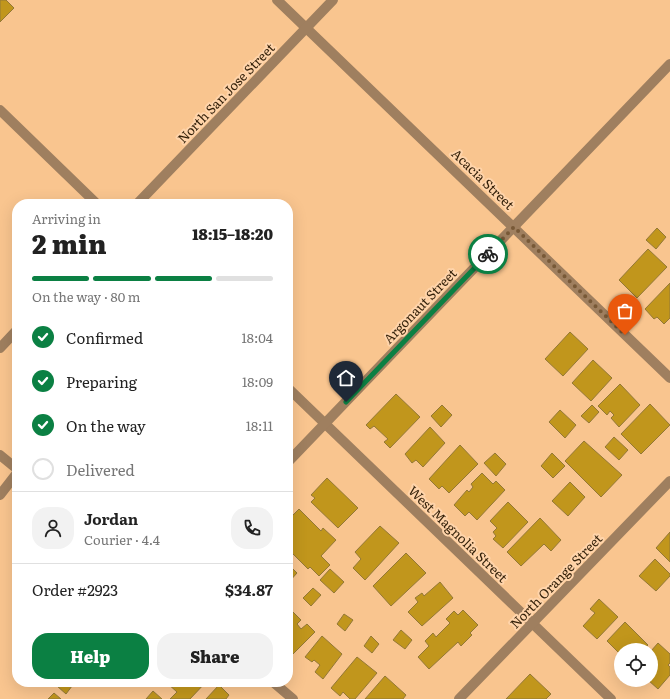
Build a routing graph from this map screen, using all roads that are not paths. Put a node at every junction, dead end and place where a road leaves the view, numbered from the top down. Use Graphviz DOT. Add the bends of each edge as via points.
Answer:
graph roads {
  1 [pos="277,0"];
  2 [pos="334,0"];
  3 [pos="307,28"];
  4 [pos="670,64"];
  5 [pos="0,110"];
  6 [pos="92,199"];
  7 [pos="142,199"];
  8 [pos="514,227"];
  9 [pos="12,335"];
  10 [pos="0,348"];
  11 [pos="670,378"];
  12 [pos="293,393"];
  13 [pos="325,423"];
  14 [pos="0,455"];
  15 [pos="293,457"];
  16 [pos="12,465"];
  17 [pos="12,479"];
  18 [pos="670,481"];
  19 [pos="0,495"];
  20 [pos="533,624"];
  21 [pos="278,687"];
  22 [pos="293,699"];
  23 [pos="460,699"];
  24 [pos="611,699"];
  1 -- 3 [label="street, Acacia Street"];
  2 -- 3 [label="street, North San Jose Street"];
  3 -- 7 [label="street, North San Jose Street"];
  3 -- 8 [label="street, Acacia Street"];
  4 -- 8 [label="street, Argonaut Street"];
  5 -- 6 [label="street"];
  8 -- 11 [label="street, Acacia Street"];
  8 -- 13 [label="street, Argonaut Street"];
  9 -- 10 [label="street"];
  12 -- 13 [label="street, West Magnolia Street"];
  13 -- 15 [label="street, Argonaut Street"];
  13 -- 20 [label="street, West Magnolia Street"];
  14 -- 16 [label="street"];
  17 -- 19 [label="street"];
  18 -- 20 [label="street, North Orange Street"];
  20 -- 23 [label="street, North Orange Street"];
  20 -- 24 [label="street, West Magnolia Street"];
  21 -- 22 [label="street"];
}
